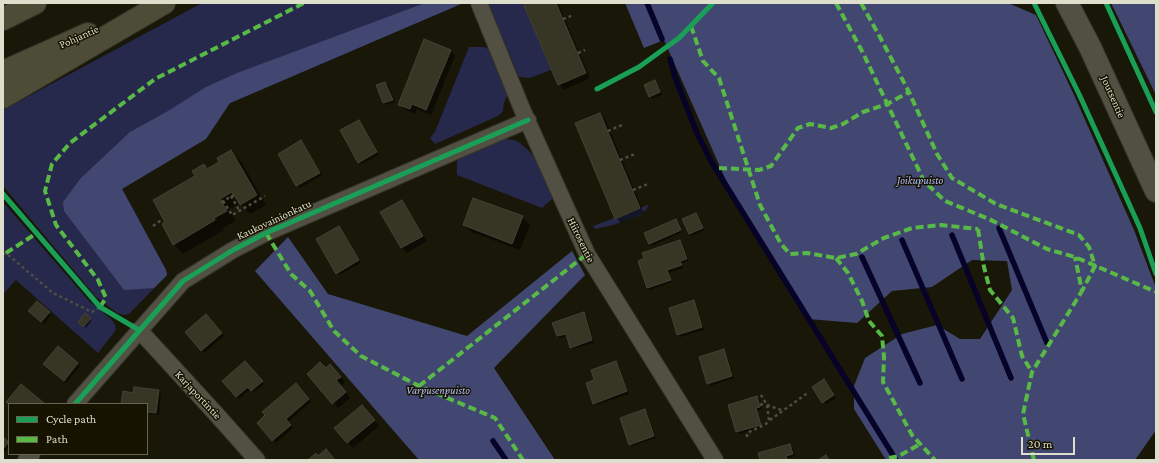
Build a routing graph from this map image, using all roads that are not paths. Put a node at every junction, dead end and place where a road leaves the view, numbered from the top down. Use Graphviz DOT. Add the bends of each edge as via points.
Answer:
graph roads {
  1 [pos="35,3"];
  2 [pos="155,3"];
  3 [pos="164,3"];
  4 [pos="479,3"];
  5 [pos="1067,3"];
  6 [pos="3,19"];
  7 [pos="3,72"];
  8 [pos="3,97"];
  9 [pos="528,120"];
  10 [pos="1156,191"];
  11 [pos="139,330"];
  12 [pos="76,403"];
  13 [pos="256,460"];
  14 [pos="715,460"];
  1 -- 6 [label="highway"];
  2 -- 7 [label="highway, Pohjantie"];
  3 -- 8 [label="highway"];
  4 -- 9 [label="street, Hiirosentie"];
  5 -- 10 [label="main road, Joutsentie"];
  9 -- 11 [label="street, Kaukovainionkatu" via="266,233 233,250 183,281"];
  9 -- 14 [label="street, Hiirosentie" via="587,254"];
  11 -- 12 [label="street, Kaukovainionkatu"];
  11 -- 13 [label="street, Karjaportintie"];
}
